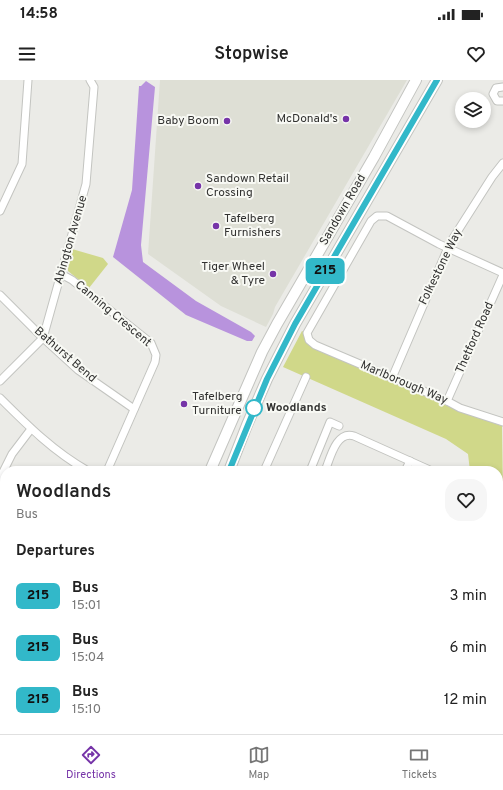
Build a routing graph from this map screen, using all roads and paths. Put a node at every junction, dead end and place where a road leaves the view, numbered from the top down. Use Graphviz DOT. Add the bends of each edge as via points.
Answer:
graph roads {
  1 [pos="28,80"];
  2 [pos="90,80"];
  3 [pos="416,80"];
  4 [pos="437,80"];
  5 [pos="503,87"];
  6 [pos="503,101"];
  7 [pos="503,163"];
  8 [pos="0,212"];
  9 [pos="448,248"];
  10 [pos="61,274"];
  11 [pos="503,274"];
  12 [pos="0,295"];
  13 [pos="43,338"];
  14 [pos="306,377"];
  15 [pos="392,378"];
  16 [pos="0,381"];
  17 [pos="0,398"];
  18 [pos="447,402"];
  19 [pos="134,409"];
  20 [pos="503,422"];
  21 [pos="338,426"];
  22 [pos="31,428"];
  23 [pos="410,461"];
  24 [pos="7,466"];
  25 [pos="80,466"];
  26 [pos="109,466"];
  27 [pos="212,466"];
  28 [pos="231,466"];
  29 [pos="266,466"];
  30 [pos="312,466"];
  31 [pos="327,466"];
  32 [pos="408,466"];
  33 [pos="421,466"];
  1 -- 8 [label="street" via="22,164"];
  2 -- 10 [label="street, Abington Avenue" via="94,87 86,184"];
  3 -- 27 [label="main road, Sandown Road" via="262,352"];
  4 -- 28 [label="main road, Sandown Road" via="295,324 267,379"];
  5 -- 6 [label="street" via="496,88 493,94 497,101"];
  7 -- 9 [label="street, Folkestone Way"];
  9 -- 11 [label="street"];
  9 -- 15 [label="street, Folkestone Way"];
  9 -- 15 [label="street, Marlborough Way" via="387,216 380,215 371,221 309,328 308,338 313,344"];
  10 -- 13 [label="street, Abington Avenue"];
  10 -- 19 [label="street, Canning Crescent" via="72,280 154,348 155,362"];
  11 -- 18 [label="street, Thetford Road"];
  12 -- 13 [label="street, Bathurst Bend"];
  13 -- 16 [label="street, Abington Avenue"];
  13 -- 19 [label="street, Bathurst Bend" via="78,370"];
  14 -- 29 [label="street"];
  15 -- 18 [label="street, Marlborough Way"];
  17 -- 22 [label="street"];
  18 -- 20 [label="street, Marlborough Way"];
  19 -- 26 [label="street, Canning Crescent"];
  21 -- 30 [label="street" via="330,422"];
  22 -- 24 [label="street" via="12,454"];
  22 -- 25 [label="street"];
  23 -- 31 [label="street" via="347,435 339,440"];
  23 -- 32 [label="street"];
  23 -- 33 [label="street"];
}
